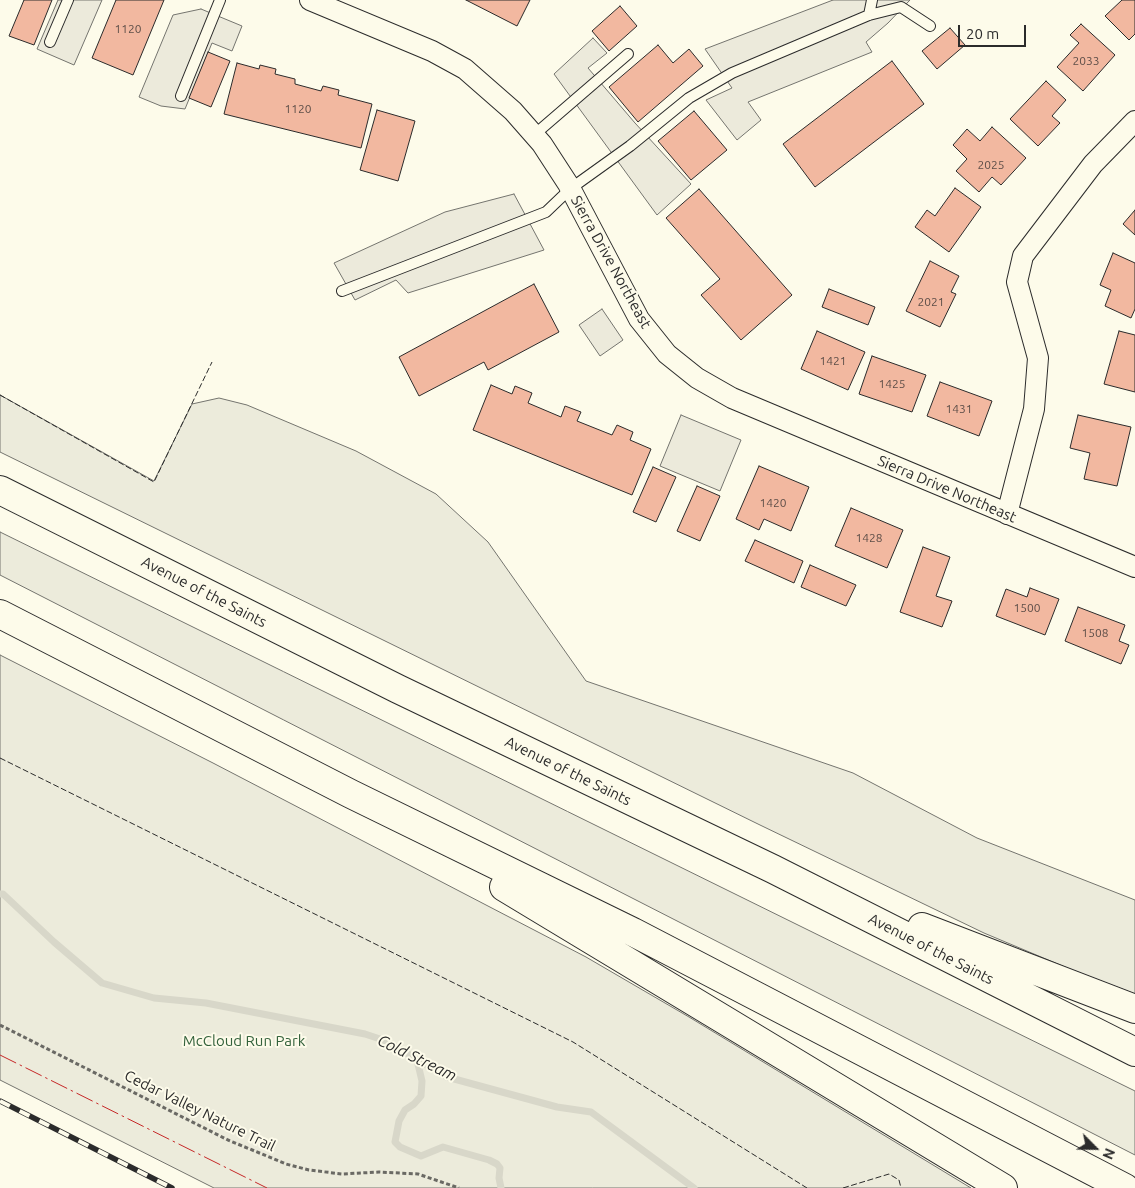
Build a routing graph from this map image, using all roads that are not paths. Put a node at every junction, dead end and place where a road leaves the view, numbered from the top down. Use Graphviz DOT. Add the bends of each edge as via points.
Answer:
graph roads {
  1 [pos="68,0"];
  2 [pos="220,0"];
  3 [pos="310,0"];
  4 [pos="872,0"];
  5 [pos="869,15"];
  6 [pos="930,26"];
  7 [pos="50,42"];
  8 [pos="628,54"];
  9 [pos="180,96"];
  10 [pos="1135,121"];
  11 [pos="534,135"];
  12 [pos="570,189"];
  13 [pos="342,291"];
  14 [pos="0,490"];
  15 [pos="1007,514"];
  16 [pos="1135,567"];
  17 [pos="0,614"];
  18 [pos="351,794"];
  19 [pos="773,869"];
  20 [pos="1135,1009"];
  21 [pos="1135,1052"];
  22 [pos="1003,1188"];
  23 [pos="1125,1188"];
  1 -- 7 [label="lane"];
  2 -- 9 [label="lane"];
  3 -- 11 [label="street, Sierra Drive Northeast" via="432,51 465,70 513,111"];
  4 -- 5 [label="lane"];
  5 -- 6 [label="lane" via="901,7"];
  5 -- 12 [label="lane" via="732,72 690,98"];
  8 -- 11 [label="lane"];
  10 -- 15 [label="street" via="1093,164 1023,256 1017,282 1038,358 1034,409"];
  11 -- 12 [label="street, Sierra Drive Northeast"];
  12 -- 13 [label="lane" via="546,212"];
  12 -- 15 [label="street, Sierra Drive Northeast" via="639,319 667,354 697,378 732,398"];
  14 -- 19 [label="highway, Avenue of the Saints" via="398,689"];
  15 -- 16 [label="street, Sierra Drive Northeast"];
  17 -- 18 [label="highway"];
  18 -- 22 [label="highway"];
  18 -- 23 [label="highway" via="633,932"];
  19 -- 20 [label="highway"];
  19 -- 21 [label="highway, Avenue of the Saints"];
}
